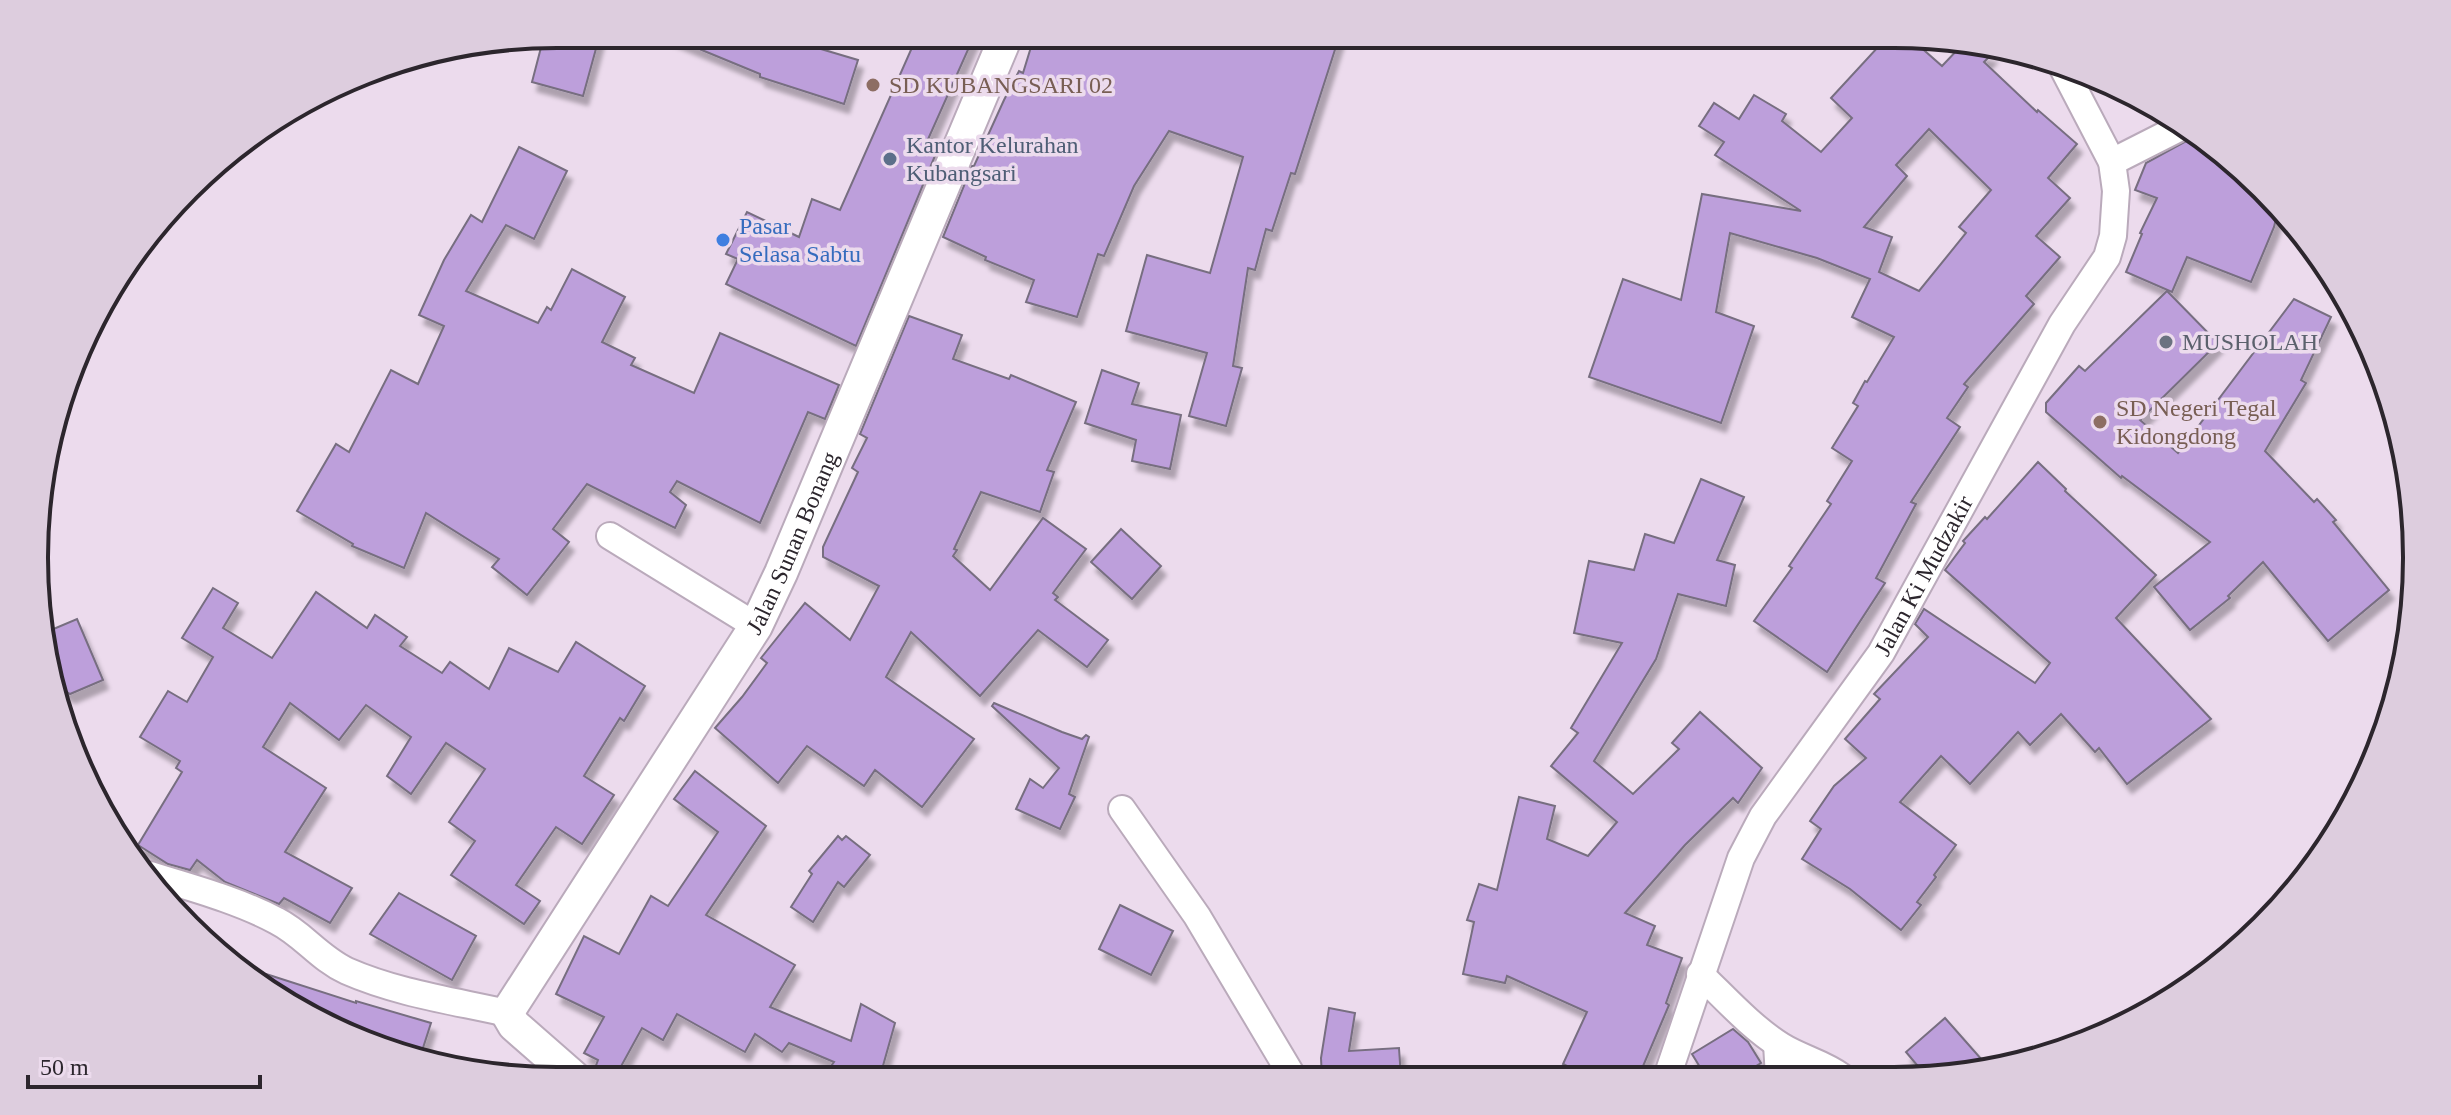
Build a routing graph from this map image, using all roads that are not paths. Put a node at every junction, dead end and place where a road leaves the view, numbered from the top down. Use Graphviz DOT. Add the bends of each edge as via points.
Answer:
graph roads {
  1 [pos="1001,48"];
  2 [pos="2069,80"];
  3 [pos="2173,131"];
  4 [pos="2112,162"];
  5 [pos="610,536"];
  6 [pos="756,626"];
  7 [pos="1122,809"];
  8 [pos="162,879"];
  9 [pos="1700,974"];
  10 [pos="507,1013"];
  11 [pos="1777,1044"];
  12 [pos="562,1067"];
  13 [pos="1287,1067"];
  14 [pos="1670,1067"];
  15 [pos="1778,1067"];
  16 [pos="1827,1067"];
  1 -- 6 [label="street, Jalan Sunan Bonang"];
  2 -- 4 [label="street, Jalan Ki Mudzakir"];
  3 -- 4 [label="street"];
  4 -- 9 [label="street, Jalan Ki Mudzakir" via="2116,191 2107,257 2062,324 1881,653 1763,816 1741,858"];
  5 -- 6 [label="street"];
  6 -- 10 [label="street, Jalan Sunan Bonang"];
  7 -- 13 [label="street" via="1197,916"];
  8 -- 10 [label="street" via="279,922 348,972"];
  9 -- 11 [label="street"];
  9 -- 14 [label="street, Jalan Ki Mudzakir"];
  10 -- 12 [label="street"];
  11 -- 15 [label="street"];
  11 -- 16 [label="street"];
}
